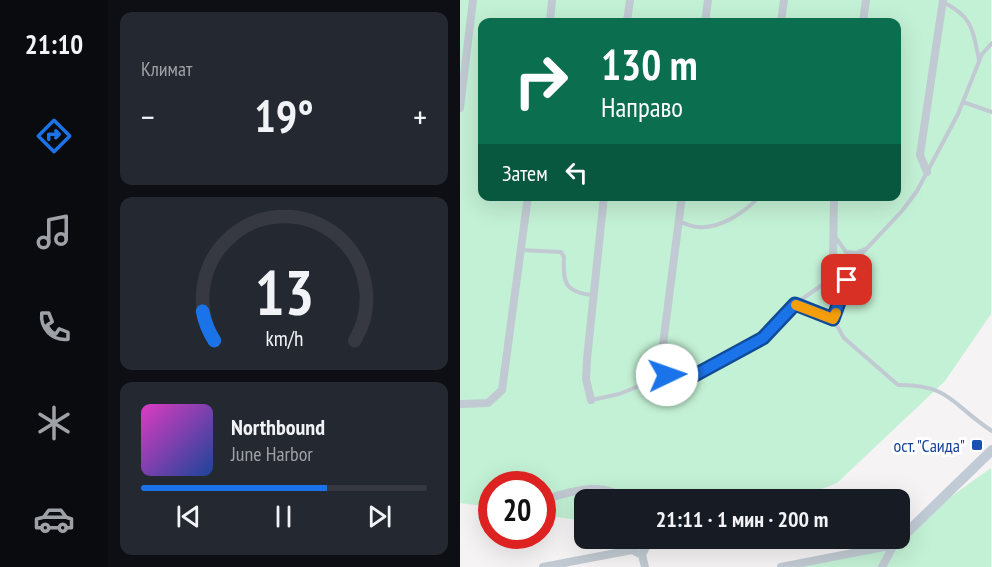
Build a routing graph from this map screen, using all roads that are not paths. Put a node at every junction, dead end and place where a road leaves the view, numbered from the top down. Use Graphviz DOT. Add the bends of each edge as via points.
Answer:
graph roads {
  1 [pos="473,0"];
  2 [pos="552,0"];
  3 [pos="630,0"];
  4 [pos="708,0"];
  5 [pos="784,0"];
  6 [pos="866,0"];
  7 [pos="943,1"];
  8 [pos="550,18"];
  9 [pos="628,18"];
  10 [pos="705,18"];
  11 [pos="782,18"];
  12 [pos="864,18"];
  13 [pos="991,43"];
  14 [pos="979,61"];
  15 [pos="963,102"];
  16 [pos="460,108"];
  17 [pos="991,112"];
  18 [pos="927,172"];
  19 [pos="527,201"];
  20 [pos="603,201"];
  21 [pos="681,201"];
  22 [pos="756,201"];
  23 [pos="834,201"];
  24 [pos="679,222"];
  25 [pos="833,232"];
  26 [pos="866,249"];
  27 [pos="521,250"];
  28 [pos="851,265"];
  29 [pos="829,282"];
  30 [pos="593,295"];
  31 [pos="795,304"];
  32 [pos="837,309"];
  33 [pos="833,319"];
  34 [pos="667,375"];
  35 [pos="591,400"];
  36 [pos="460,404"];
  37 [pos="991,431"];
  38 [pos="991,450"];
  39 [pos="574,492"];
  40 [pos="556,496"];
  41 [pos="910,529"];
  42 [pos="645,549"];
  43 [pos="873,549"];
  44 [pos="892,549"];
  45 [pos="642,555"];
  46 [pos="543,567"];
  47 [pos="645,567"];
  48 [pos="781,567"];
  49 [pos="882,567"];
  1 -- 16 [label="street"];
  2 -- 8 [label="street"];
  3 -- 9 [label="street"];
  4 -- 10 [label="street"];
  5 -- 11 [label="street"];
  6 -- 12 [label="street"];
  7 -- 14 [label="lane" via="958,9 974,28"];
  7 -- 18 [label="street" via="920,155"];
  13 -- 14 [label="lane"];
  14 -- 15 [label="lane"];
  15 -- 17 [label="lane"];
  15 -- 18 [label="lane"];
  18 -- 26 [label="lane" via="902,211"];
  19 -- 27 [label="street"];
  20 -- 30 [label="street"];
  21 -- 24 [label="street"];
  22 -- 24 [label="lane" via="748,210 728,220 698,228"];
  23 -- 25 [label="street"];
  24 -- 34 [label="street" via="662,351"];
  25 -- 26 [label="lane" via="846,252"];
  25 -- 29 [label="street"];
  26 -- 28 [label="lane"];
  27 -- 30 [label="lane" via="561,252 569,288"];
  27 -- 36 [label="street" via="502,390 488,404"];
  28 -- 29 [label="lane"];
  28 -- 32 [label="lane"];
  29 -- 31 [label="lane"];
  29 -- 32 [label="street" via="828,291"];
  30 -- 35 [label="street" via="586,380"];
  31 -- 33 [label="lane"];
  31 -- 34 [label="lane" via="763,338 695,375"];
  32 -- 33 [label="lane"];
  33 -- 37 [label="lane" via="844,338 898,385 939,390"];
  34 -- 35 [label="lane" via="619,394"];
  38 -- 41 [label="street"];
  39 -- 40 [label="street"];
  42 -- 45 [label="street"];
  43 -- 48 [label="street"];
  44 -- 49 [label="street"];
  45 -- 46 [label="street" via="632,550"];
  45 -- 47 [label="street"];
}
